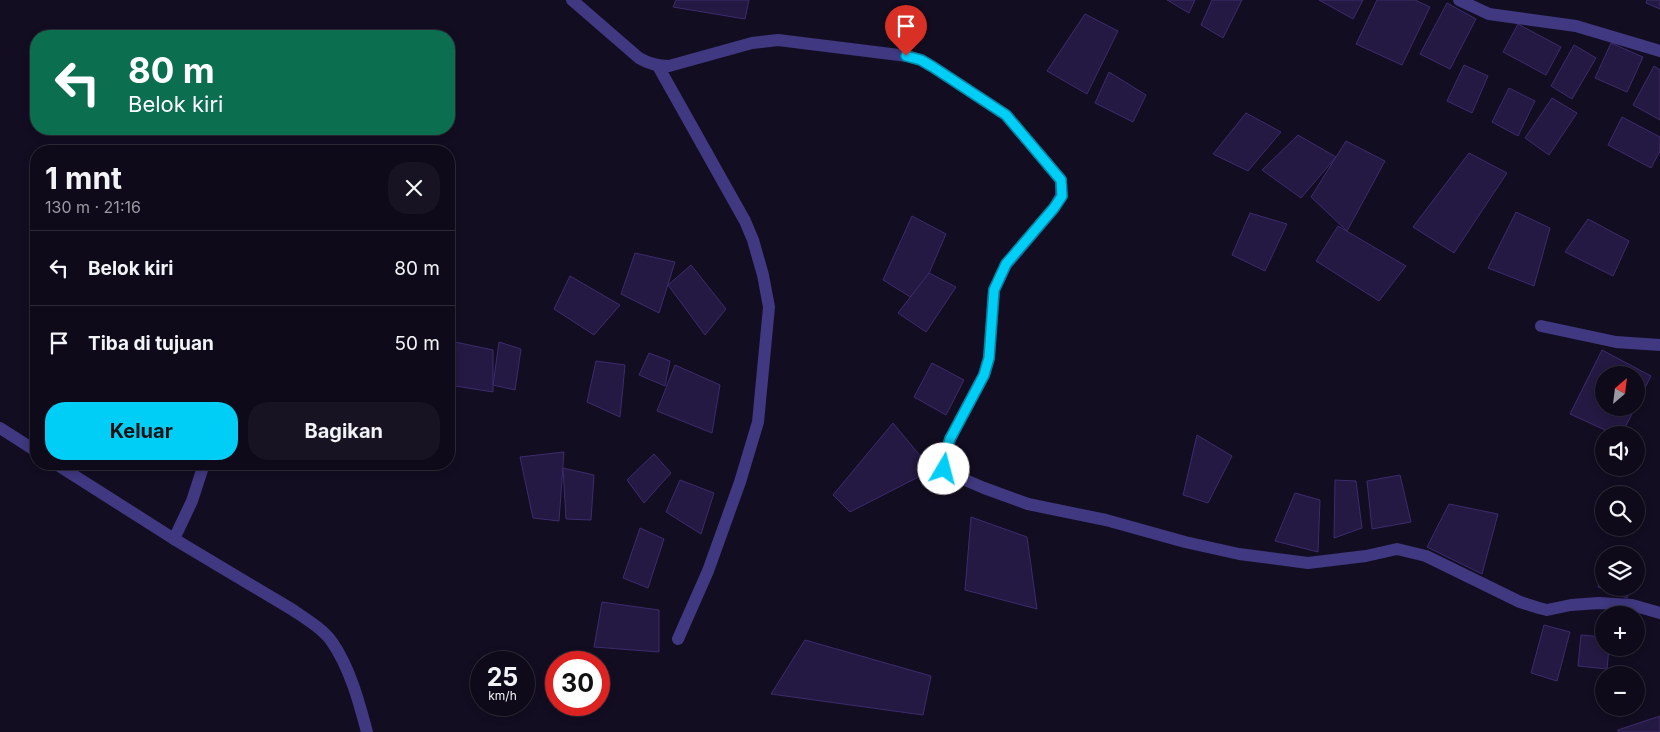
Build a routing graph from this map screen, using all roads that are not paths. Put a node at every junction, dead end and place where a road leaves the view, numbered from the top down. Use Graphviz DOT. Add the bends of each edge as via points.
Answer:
graph roads {
  1 [pos="572,0"];
  2 [pos="1459,0"];
  3 [pos="1660,51"];
  4 [pos="658,66"];
  5 [pos="1540,326"];
  6 [pos="1660,345"];
  7 [pos="0,428"];
  8 [pos="30,447"];
  9 [pos="65,470"];
  10 [pos="202,470"];
  11 [pos="174,539"];
  12 [pos="1660,613"];
  13 [pos="678,640"];
  14 [pos="367,732"];
  1 -- 4 [label="street" via="639,58"];
  2 -- 3 [label="street" via="1489,14 1576,26"];
  4 -- 12 [label="street" via="669,66 752,43 778,40 921,60 1006,115 1061,180 1062,196 1006,264 994,290 989,358 984,375 950,439 943,464 950,473 1028,504 1239,554 1308,563 1397,550 1426,556 1520,602 1547,610 1572,604 1599,603 1632,605"];
  4 -- 13 [label="street" via="753,240 769,307 758,422 708,571"];
  5 -- 6 [label="street" via="1616,342"];
  7 -- 8 [label="street"];
  9 -- 11 [label="street"];
  10 -- 11 [label="street"];
  11 -- 14 [label="street" via="293,610 331,641 346,668"];
}
